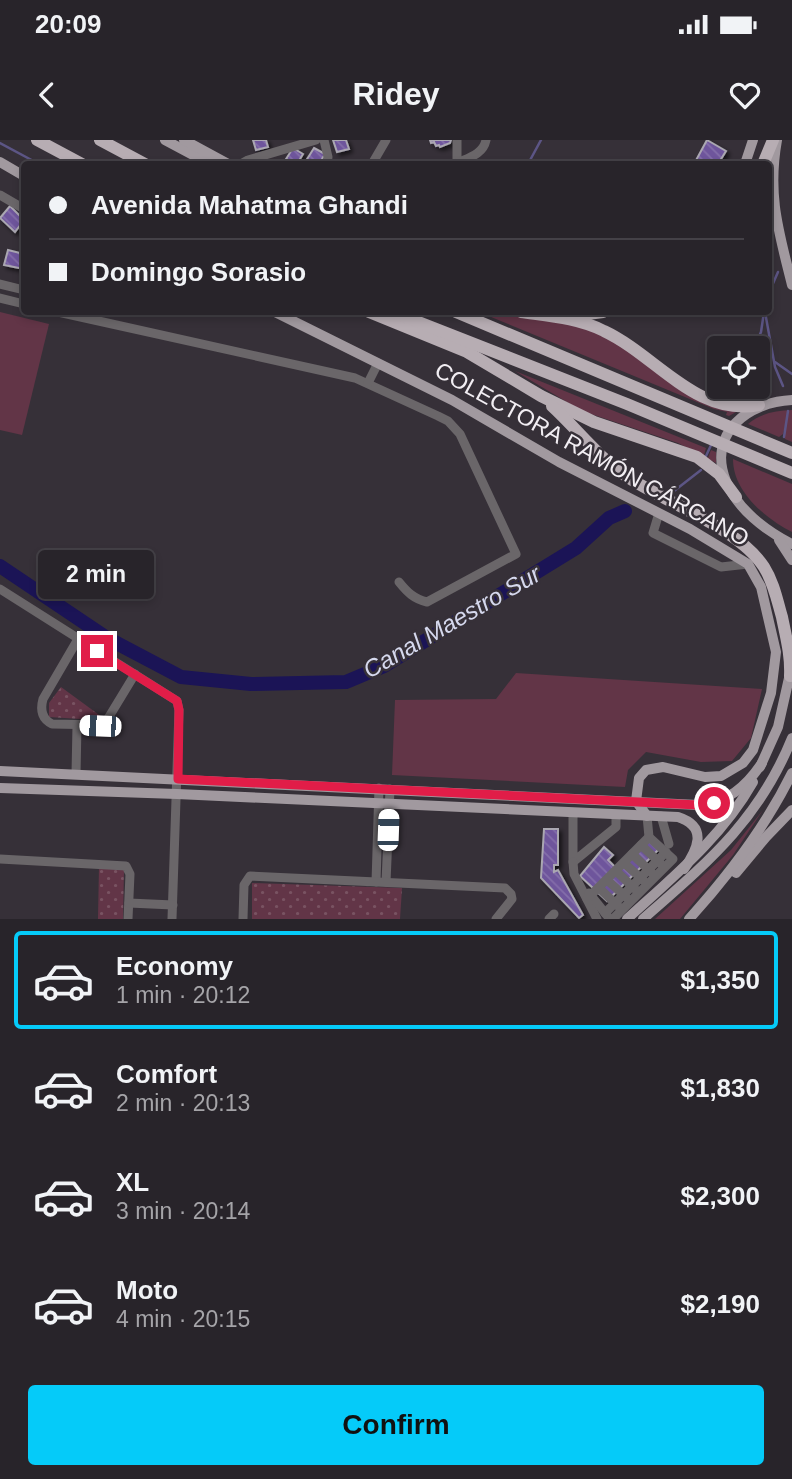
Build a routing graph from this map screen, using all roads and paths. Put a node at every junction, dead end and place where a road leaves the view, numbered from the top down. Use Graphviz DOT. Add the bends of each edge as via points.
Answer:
graph roads {
  1 [pos="37,140"];
  2 [pos="100,140"];
  3 [pos="166,140"];
  4 [pos="184,140"];
  5 [pos="316,140"];
  6 [pos="324,140"];
  7 [pos="386,140"];
  8 [pos="457,140"];
  9 [pos="486,140"];
  10 [pos="753,140"];
  11 [pos="775,140"];
  12 [pos="76,161"];
  13 [pos="139,161"];
  14 [pos="204,161"];
  15 [pos="222,161"];
  16 [pos="246,161"];
  17 [pos="328,161"];
  18 [pos="374,161"];
  19 [pos="459,161"];
  20 [pos="463,161"];
  21 [pos="746,161"];
  22 [pos="764,161"];
  23 [pos="0,162"];
  24 [pos="21,174"];
  25 [pos="0,195"];
  26 [pos="21,207"];
  27 [pos="0,285"];
  28 [pos="792,285"];
  29 [pos="21,289"];
  30 [pos="0,298"];
  31 [pos="21,303"];
  32 [pos="71,315"];
  33 [pos="281,315"];
  34 [pos="376,315"];
  35 [pos="401,315"];
  36 [pos="463,315"];
  37 [pos="546,315"];
  38 [pos="566,315"];
  39 [pos="554,316"];
  40 [pos="378,363"];
  41 [pos="368,383"];
  42 [pos="792,394"];
  43 [pos="541,396"];
  44 [pos="792,400"];
  45 [pos="776,402"];
  46 [pos="759,405"];
  47 [pos="792,453"];
  48 [pos="792,473"];
  49 [pos="736,497"];
  50 [pos="659,513"];
  51 [pos="764,526"];
  52 [pos="792,544"];
  53 [pos="792,560"];
  54 [pos="748,564"];
  55 [pos="399,582"];
  56 [pos="0,589"];
  57 [pos="78,639"];
  58 [pos="792,660"];
  59 [pos="135,674"];
  60 [pos="790,676"];
  61 [pos="77,725"];
  62 [pos="792,738"];
  63 [pos="762,763"];
  64 [pos="0,771"];
  65 [pos="792,772"];
  66 [pos="76,774"];
  67 [pos="178,779"];
  68 [pos="0,788"];
  69 [pos="385,788"];
  70 [pos="177,794"];
  71 [pos="636,801"];
  72 [pos="384,803"];
  73 [pos="792,810"];
  74 [pos="573,813"];
  75 [pos="616,815"];
  76 [pos="647,816"];
  77 [pos="662,817"];
  78 [pos="649,837"];
  79 [pos="641,845"];
  80 [pos="668,848"];
  81 [pos="632,854"];
  82 [pos="0,859"];
  83 [pos="573,862"];
  84 [pos="624,863"];
  85 [pos="684,869"];
  86 [pos="615,871"];
  87 [pos="654,873"];
  88 [pos="673,879"];
  89 [pos="607,880"];
  90 [pos="381,882"];
  91 [pos="598,888"];
  92 [pos="661,889"];
  93 [pos="639,893"];
  94 [pos="589,897"];
  95 [pos="129,903"];
  96 [pos="173,905"];
  97 [pos="628,908"];
  98 [pos="699,908"];
  99 [pos="606,917"];
  100 [pos="128,919"];
  101 [pos="172,919"];
  102 [pos="243,919"];
  103 [pos="496,919"];
  104 [pos="689,919"];
  1 -- 12 [label="highway"];
  2 -- 13 [label="highway"];
  3 -- 14 [label="main road"];
  4 -- 15 [label="main road"];
  5 -- 16 [label="street"];
  6 -- 17 [label="street"];
  7 -- 18 [label="street"];
  8 -- 19 [label="street"];
  9 -- 20 [label="street" via="484,148"];
  10 -- 21 [label="main road"];
  11 -- 22 [label="highway"];
  11 -- 28 [label="main road" via="774,208"];
  23 -- 24 [label="main road"];
  25 -- 26 [label="street"];
  27 -- 29 [label="street"];
  30 -- 31 [label="street"];
  32 -- 41 [label="street"];
  33 -- 40 [label="main road, COLECTORA RAMÓN CÁRCANO"];
  34 -- 43 [label="highway" via="467,352"];
  35 -- 48 [label="highway"];
  36 -- 47 [label="highway"];
  37 -- 39 [label="highway"];
  38 -- 39 [label="highway"];
  39 -- 46 [label="highway" via="608,332 711,402 735,408"];
  40 -- 41 [label="street"];
  40 -- 50 [label="main road, COLECTORA RAMÓN CÁRCANO"];
  41 -- 55 [label="street" via="455,428 516,554 427,602 408,593"];
  42 -- 45 [label="main road"];
  43 -- 49 [label="highway" via="594,422 697,457 719,474"];
  43 -- 60 [label="highway" via="615,468 734,537 757,558 774,587 790,653"];
  44 -- 45 [label="main road"];
  45 -- 46 [label="main road"];
  46 -- 49 [label="main road" via="733,425 723,449 724,473"];
  49 -- 51 [label="main road"];
  50 -- 54 [label="main road, COLECTORA RAMÓN CÁRCANO"];
  50 -- 54 [label="street" via="653,533 721,567"];
  51 -- 52 [label="main road"];
  51 -- 53 [label="main road"];
  54 -- 71 [label="main road, COLECTORA RAMÓN CÁRCANO" via="761,587 776,652 773,685 753,750 743,763 721,776 651,767 639,778"];
  56 -- 57 [label="street"];
  57 -- 59 [label="street"];
  57 -- 61 [label="street" via="43,699 44,718 52,724"];
  58 -- 60 [label="main road"];
  59 -- 61 [label="street" via="107,723"];
  59 -- 67 [label="street" via="177,701"];
  60 -- 63 [label="main road" via="778,727"];
  61 -- 66 [label="street"];
  62 -- 97 [label="main road" via="773,780 747,820 709,861"];
  63 -- 71 [label="main road" via="745,786 714,803"];
  63 -- 85 [label="main road" via="737,807"];
  64 -- 66 [label="main road"];
  65 -- 98 [label="main road" via="743,854"];
  66 -- 67 [label="main road"];
  67 -- 69 [label="main road"];
  67 -- 70 [label="street"];
  68 -- 70 [label="main road"];
  69 -- 71 [label="main road"];
  69 -- 72 [label="street"];
  70 -- 72 [label="main road"];
  70 -- 96 [label="street"];
  71 -- 76 [label="main road"];
  72 -- 74 [label="main road"];
  72 -- 90 [label="street"];
  73 -- 98 [label="main road" via="718,896"];
  74 -- 75 [label="main road"];
  74 -- 83 [label="street"];
  75 -- 76 [label="main road"];
  75 -- 83 [label="street" via="616,827"];
  76 -- 77 [label="main road"];
  76 -- 78 [label="street"];
  77 -- 80 [label="street"];
  77 -- 85 [label="main road" via="684,819 697,834 697,849"];
  78 -- 79 [label="street"];
  78 -- 80 [label="street"];
  79 -- 81 [label="street"];
  79 -- 87 [label="street"];
  80 -- 87 [label="street" via="673,859"];
  81 -- 84 [label="street"];
  81 -- 87 [label="street"];
  82 -- 95 [label="street" via="126,866"];
  83 -- 94 [label="street" via="574,874"];
  84 -- 86 [label="street"];
  84 -- 87 [label="street"];
  85 -- 88 [label="main road"];
  86 -- 89 [label="street"];
  86 -- 93 [label="street"];
  87 -- 88 [label="street"];
  87 -- 92 [label="street"];
  87 -- 93 [label="street"];
  88 -- 92 [label="main road"];
  89 -- 91 [label="street"];
  89 -- 97 [label="street"];
  90 -- 102 [label="street" via="247,878"];
  90 -- 103 [label="street" via="502,887 512,899"];
  91 -- 94 [label="street"];
  91 -- 97 [label="street"];
  92 -- 93 [label="main road"];
  93 -- 97 [label="main road"];
  93 -- 97 [label="street"];
  94 -- 99 [label="street"];
  95 -- 96 [label="street"];
  95 -- 100 [label="street"];
  96 -- 101 [label="street"];
  97 -- 99 [label="street"];
  98 -- 104 [label="main road"];
}
